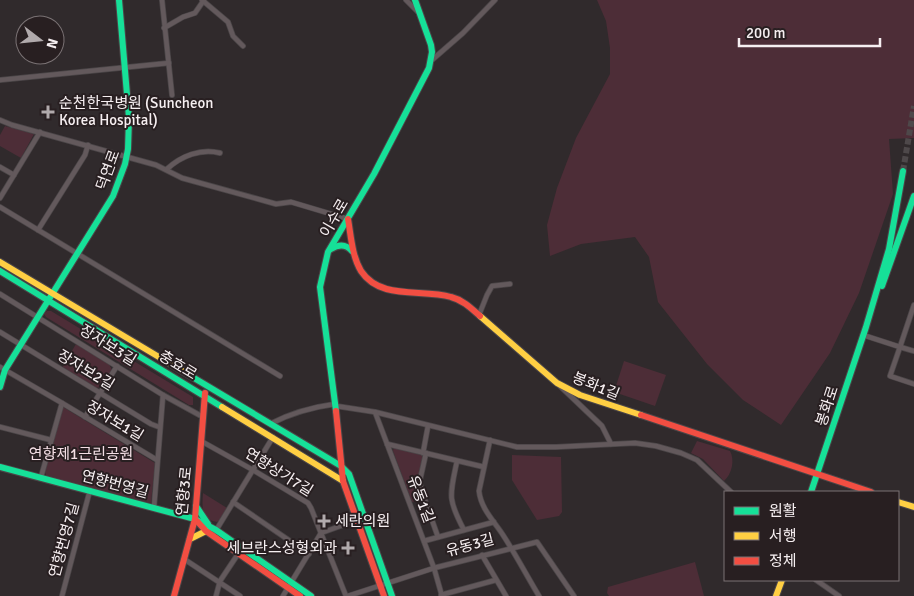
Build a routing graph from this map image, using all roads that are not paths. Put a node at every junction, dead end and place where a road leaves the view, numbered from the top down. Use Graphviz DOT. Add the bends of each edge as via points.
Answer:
graph roads {
  1 [pos="119,0"];
  2 [pos="162,0"];
  3 [pos="203,0"];
  4 [pos="406,0"];
  5 [pos="415,0"];
  6 [pos="495,0"];
  7 [pos="420,13"];
  8 [pos="164,28"];
  9 [pos="243,46"];
  10 [pos="432,60"];
  11 [pos="169,63"];
  12 [pos="125,68"];
  13 [pos="0,80"];
  14 [pos="172,95"];
  15 [pos="0,120"];
  16 [pos="40,132"];
  17 [pos="88,146"];
  18 [pos="220,153"];
  19 [pos="128,157"];
  20 [pos="0,167"];
  21 [pos="167,169"];
  22 [pos="903,171"];
  23 [pos="14,175"];
  24 [pos="914,196"];
  25 [pos="0,198"];
  26 [pos="0,207"];
  27 [pos="348,219"];
  28 [pos="38,230"];
  29 [pos="330,250"];
  30 [pos="353,251"];
  31 [pos="77,253"];
  32 [pos="0,262"];
  33 [pos="0,271"];
  34 [pos="510,284"];
  35 [pos="0,294"];
  36 [pos="52,294"];
  37 [pos="48,301"];
  38 [pos="914,305"];
  39 [pos="37,316"];
  40 [pos="479,316"];
  41 [pos="866,327"];
  42 [pos="0,332"];
  43 [pos="864,335"];
  44 [pos="20,344"];
  45 [pos="900,347"];
  46 [pos="914,351"];
  47 [pos="117,366"];
  48 [pos="2,369"];
  49 [pos="280,376"];
  50 [pos="557,383"];
  51 [pos="914,384"];
  52 [pos="0,387"];
  53 [pos="207,387"];
  54 [pos="99,393"];
  55 [pos="163,394"];
  56 [pos="204,396"];
  57 [pos="62,403"];
  58 [pos="335,405"];
  59 [pos="375,412"];
  60 [pos="85,417"];
  61 [pos="203,417"];
  62 [pos="270,424"];
  63 [pos="428,426"];
  64 [pos="0,427"];
  65 [pos="159,427"];
  66 [pos="273,438"];
  67 [pos="51,440"];
  68 [pos="490,440"];
  69 [pos="201,441"];
  70 [pos="387,444"];
  71 [pos="611,444"];
  72 [pos="340,450"];
  73 [pos="424,453"];
  74 [pos="326,457"];
  75 [pos="156,460"];
  76 [pos="458,461"];
  77 [pos="0,466"];
  78 [pos="341,466"];
  79 [pos="484,467"];
  80 [pos="253,470"];
  81 [pos="817,474"];
  82 [pos="41,477"];
  83 [pos="343,480"];
  84 [pos="90,490"];
  85 [pos="730,491"];
  86 [pos="811,491"];
  87 [pos="868,491"];
  88 [pos="233,502"];
  89 [pos="899,502"];
  90 [pos="154,506"];
  91 [pos="196,506"];
  92 [pos="914,507"];
  93 [pos="195,519"];
  94 [pos="357,520"];
  95 [pos="494,522"];
  96 [pos="208,528"];
  97 [pos="464,530"];
  98 [pos="215,532"];
  99 [pos="321,533"];
  100 [pos="438,537"];
  101 [pos="190,539"];
  102 [pos="424,541"];
  103 [pos="510,548"];
  104 [pos="241,550"];
  105 [pos="309,554"];
  106 [pos="482,555"];
  107 [pos="184,559"];
  108 [pos="434,568"];
  109 [pos="496,580"];
  110 [pos="782,581"];
  111 [pos="817,581"];
  112 [pos="220,582"];
  113 [pos="388,582"];
  114 [pos="381,584"];
  115 [pos="290,585"];
  116 [pos="442,595"];
  117 [pos="62,596"];
  118 [pos="174,596"];
  119 [pos="216,596"];
  120 [pos="240,596"];
  121 [pos="284,596"];
  122 [pos="300,596"];
  123 [pos="311,596"];
  124 [pos="347,596"];
  125 [pos="384,596"];
  126 [pos="392,596"];
  127 [pos="506,596"];
  128 [pos="539,596"];
  129 [pos="574,596"];
  130 [pos="776,596"];
  131 [pos="839,596"];
  1 -- 12 [label="main road, 덕연로"];
  2 -- 8 [label="street"];
  3 -- 8 [label="street" via="195,13"];
  3 -- 9 [label="street" via="228,22 233,36"];
  4 -- 7 [label="street"];
  5 -- 7 [label="main road"];
  6 -- 10 [label="street"];
  7 -- 10 [label="main road" via="431,45"];
  8 -- 11 [label="street"];
  10 -- 27 [label="main road, 이수로"];
  11 -- 12 [label="street"];
  11 -- 14 [label="street"];
  12 -- 13 [label="street"];
  12 -- 19 [label="main road, 덕연로" via="130,118"];
  15 -- 16 [label="street"];
  16 -- 17 [label="street"];
  16 -- 23 [label="street"];
  17 -- 19 [label="street"];
  17 -- 28 [label="street"];
  18 -- 21 [label="street" via="196,153"];
  19 -- 21 [label="street"];
  19 -- 31 [label="main road, 덕연로" via="113,196"];
  20 -- 23 [label="street"];
  21 -- 27 [label="street" via="182,178 276,204 291,202"];
  22 -- 41 [label="main road, 봉화로" via="893,232"];
  23 -- 25 [label="street"];
  24 -- 41 [label="main road, 봉화로"];
  26 -- 28 [label="street"];
  27 -- 29 [label="main road, 이수로"];
  27 -- 30 [label="main road, 봉화1길"];
  28 -- 31 [label="street"];
  29 -- 30 [label="main road" via="343,245"];
  29 -- 58 [label="main road, 이수로" via="320,287"];
  30 -- 40 [label="main road, 봉화1길" via="360,271 382,288 444,294 465,303"];
  31 -- 36 [label="main road, 덕연로"];
  31 -- 49 [label="street"];
  32 -- 36 [label="main road, 충효로"];
  33 -- 37 [label="main road, 충효로"];
  34 -- 40 [label="street" via="492,286"];
  35 -- 39 [label="street, 장자보3길"];
  36 -- 37 [label="main road, 덕연로"];
  36 -- 53 [label="main road, 충효로"];
  37 -- 39 [label="main road, 덕연로"];
  37 -- 56 [label="main road, 충효로"];
  38 -- 45 [label="street"];
  39 -- 44 [label="main road, 덕연로"];
  39 -- 47 [label="street, 장자보3길"];
  40 -- 50 [label="main road, 봉화1길"];
  41 -- 43 [label="main road, 봉화로"];
  42 -- 44 [label="street, 장자보2길"];
  43 -- 45 [label="street"];
  43 -- 81 [label="main road, 봉화로"];
  44 -- 48 [label="main road, 덕연로"];
  44 -- 54 [label="street, 장자보2길"];
  45 -- 46 [label="street"];
  45 -- 51 [label="street" via="890,376"];
  47 -- 54 [label="street"];
  47 -- 55 [label="street, 장자보3길"];
  48 -- 52 [label="main road, 덕연로"];
  48 -- 57 [label="street, 장자보1길"];
  50 -- 71 [label="street" via="602,426"];
  50 -- 81 [label="main road, 봉화1길" via="580,395"];
  53 -- 56 [label="main road, 연향3로"];
  53 -- 62 [label="main road, 충효로"];
  54 -- 60 [label="street"];
  54 -- 65 [label="street, 장자보2길"];
  55 -- 61 [label="street, 장자보3길"];
  55 -- 65 [label="street"];
  56 -- 61 [label="main road, 연향3로"];
  56 -- 66 [label="main road, 충효로"];
  57 -- 60 [label="street, 장자보1길"];
  57 -- 67 [label="street"];
  58 -- 59 [label="street"];
  58 -- 62 [label="street" via="320,406"];
  58 -- 72 [label="main road, 이수로"];
  59 -- 63 [label="street"];
  59 -- 70 [label="street, 유동1길"];
  60 -- 75 [label="street, 장자보1길"];
  61 -- 69 [label="main road, 연향3로"];
  62 -- 74 [label="main road, 충효로"];
  63 -- 68 [label="street"];
  63 -- 73 [label="street"];
  64 -- 67 [label="street"];
  65 -- 75 [label="street"];
  66 -- 80 [label="street"];
  66 -- 83 [label="main road, 충효로"];
  67 -- 82 [label="street"];
  68 -- 71 [label="street" via="517,447"];
  68 -- 79 [label="street"];
  69 -- 80 [label="street, 연향상가7길"];
  69 -- 91 [label="main road, 연향3로"];
  70 -- 73 [label="street"];
  70 -- 102 [label="street, 유동1길"];
  71 -- 85 [label="street" via="640,444 692,457"];
  72 -- 74 [label="main road" via="336,456"];
  72 -- 78 [label="main road, 이수로"];
  73 -- 76 [label="street"];
  73 -- 100 [label="street" via="421,489"];
  74 -- 78 [label="main road, 충효로"];
  75 -- 90 [label="street"];
  76 -- 79 [label="street"];
  76 -- 97 [label="street" via="451,501"];
  77 -- 82 [label="main road, 연향번영길"];
  78 -- 83 [label="main road, 이수로"];
  78 -- 113 [label="main road, 이수로" via="349,474"];
  79 -- 95 [label="street" via="480,499"];
  80 -- 88 [label="street"];
  80 -- 99 [label="street, 연향상가7길" via="308,503"];
  81 -- 86 [label="main road, 봉화로"];
  81 -- 87 [label="main road, 봉화1길"];
  82 -- 84 [label="main road, 연향번영길"];
  83 -- 94 [label="main road, 이수로"];
  84 -- 90 [label="main road, 연향번영길"];
  84 -- 117 [label="street, 연향번영7길"];
  88 -- 98 [label="street"];
  88 -- 105 [label="street"];
  89 -- 92 [label="main road"];
  90 -- 93 [label="main road, 연향번영길"];
  91 -- 93 [label="main road, 연향3로"];
  91 -- 96 [label="main road"];
  93 -- 96 [label="main road, 연향번영길"];
  93 -- 101 [label="main road, 연향3로"];
  94 -- 99 [label="street"];
  94 -- 114 [label="main road, 이수로"];
  95 -- 97 [label="street"];
  95 -- 103 [label="street"];
  96 -- 98 [label="main road, 연향번영길"];
  96 -- 101 [label="main road"];
  97 -- 100 [label="street"];
  98 -- 104 [label="main road, 연향번영길"];
  99 -- 105 [label="street"];
  99 -- 124 [label="street, 연향상가7길"];
  100 -- 102 [label="street"];
  101 -- 107 [label="main road, 연향3로"];
  102 -- 108 [label="street, 유동1길"];
  103 -- 106 [label="street, 유동3길"];
  103 -- 128 [label="street"];
  103 -- 129 [label="street, 유동3길" via="540,544"];
  104 -- 112 [label="street"];
  104 -- 115 [label="main road, 연향번영길"];
  105 -- 115 [label="street"];
  106 -- 108 [label="street, 유동3길"];
  106 -- 109 [label="street"];
  107 -- 112 [label="street"];
  107 -- 118 [label="main road, 연향3로"];
  108 -- 113 [label="street, 유동3길"];
  108 -- 116 [label="street, 유동1길"];
  109 -- 116 [label="street"];
  109 -- 127 [label="street"];
  110 -- 130 [label="main road"];
  111 -- 131 [label="street"];
  112 -- 119 [label="street"];
  112 -- 120 [label="street"];
  113 -- 114 [label="street, 유동3길"];
  113 -- 126 [label="main road, 이수로"];
  114 -- 124 [label="street, 유동3길"];
  114 -- 125 [label="main road, 이수로"];
  115 -- 121 [label="street"];
  115 -- 122 [label="main road, 연향번영길"];
  115 -- 123 [label="main road, 연향번영길"];
}
